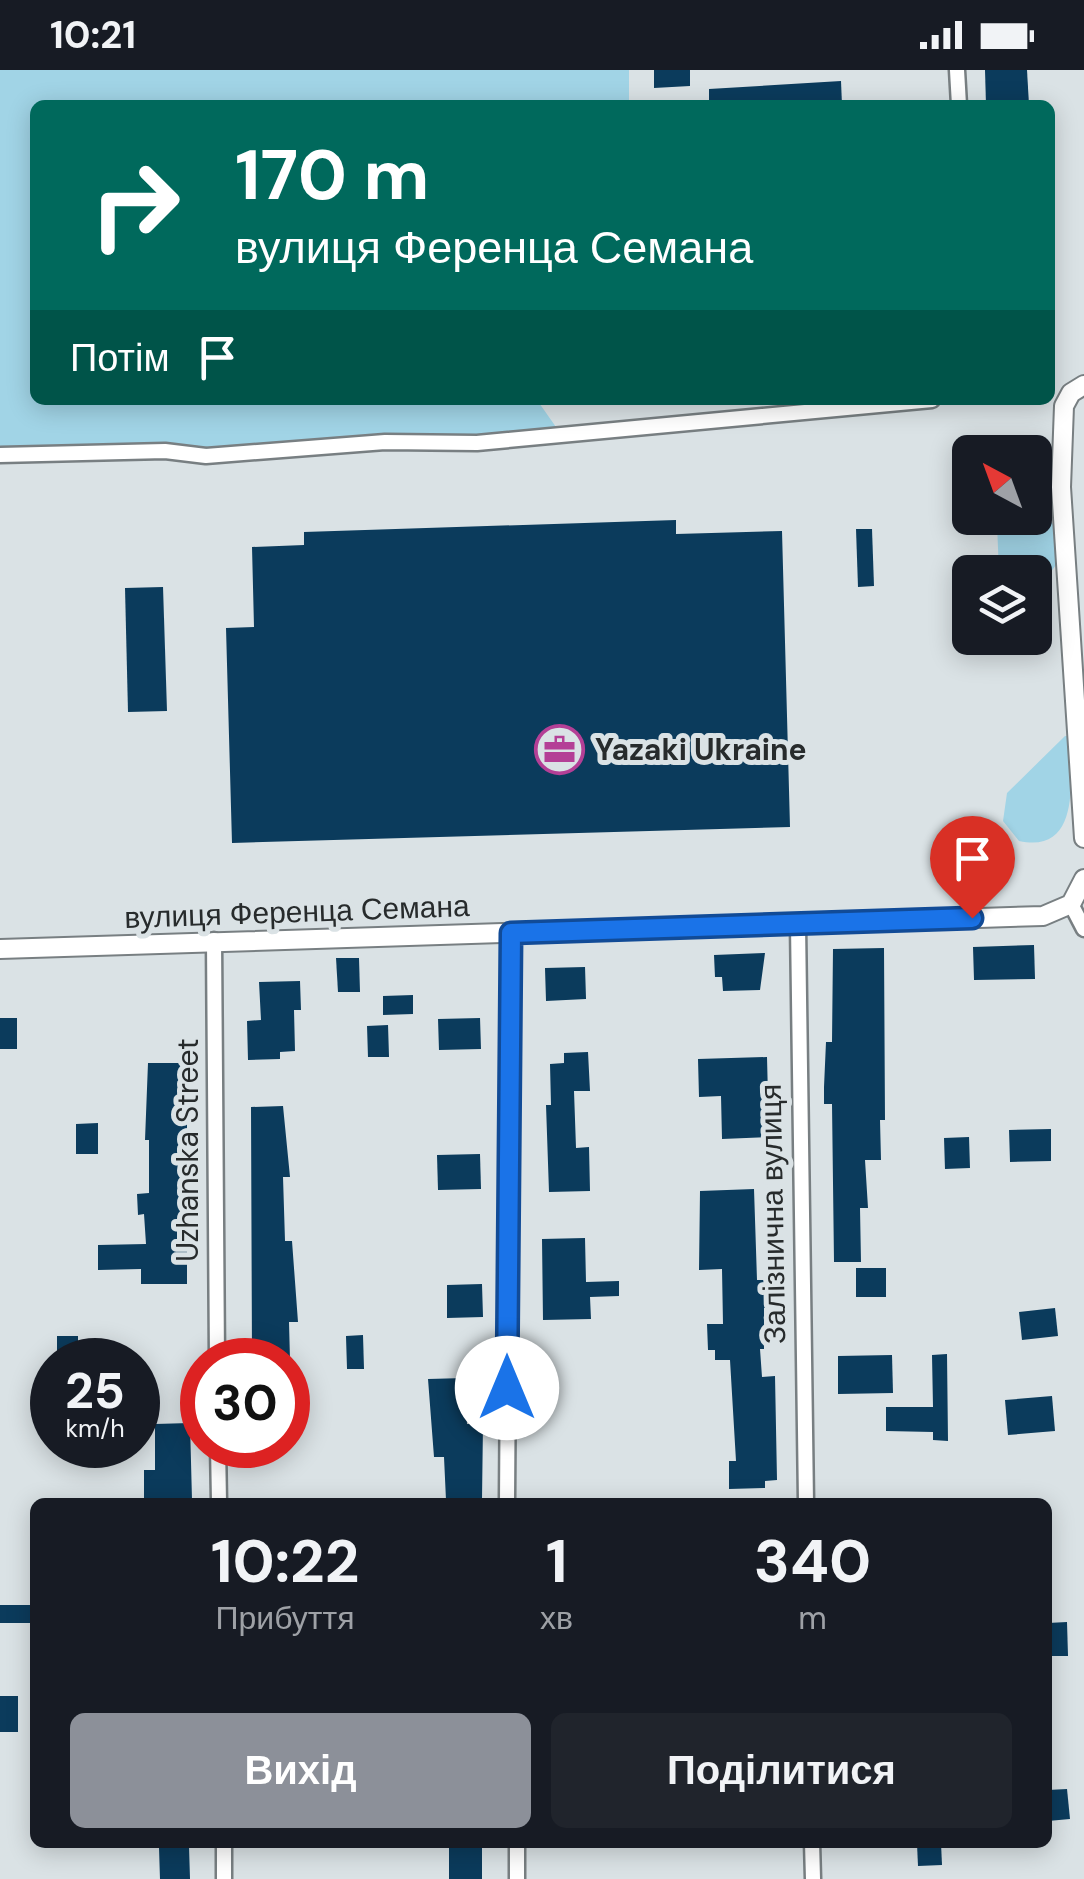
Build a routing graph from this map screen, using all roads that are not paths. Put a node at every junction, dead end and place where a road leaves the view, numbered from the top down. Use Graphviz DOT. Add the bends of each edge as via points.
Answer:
graph roads {
  1 [pos="958,70"];
  2 [pos="959,100"];
  3 [pos="1084,385"];
  4 [pos="1058,398"];
  5 [pos="879,405"];
  6 [pos="0,455"];
  7 [pos="1084,838"];
  8 [pos="1084,878"];
  9 [pos="1071,904"];
  10 [pos="798,925"];
  11 [pos="1084,929"];
  12 [pos="511,933"];
  13 [pos="214,940"];
  14 [pos="0,948"];
  15 [pos="217,1338"];
  16 [pos="218,1468"];
  17 [pos="219,1498"];
  18 [pos="506,1498"];
  19 [pos="806,1498"];
  20 [pos="224,1848"];
  21 [pos="517,1848"];
  22 [pos="812,1848"];
  23 [pos="224,1879"];
  24 [pos="518,1879"];
  25 [pos="813,1879"];
  1 -- 2 [label="street"];
  3 -- 4 [label="street"];
  4 -- 7 [label="street"];
  5 -- 6 [label="street" via="477,443 385,442 206,456"];
  8 -- 9 [label="street"];
  9 -- 10 [label="street, вулиця Ференца Семана" via="1042,916"];
  9 -- 11 [label="street"];
  10 -- 12 [label="street, вулиця Ференца Семана"];
  10 -- 19 [label="street, Залізнична вулиця"];
  12 -- 13 [label="street, вулиця Ференца Семана"];
  12 -- 18 [label="street"];
  13 -- 14 [label="street, вулиця Ференца Семана"];
  13 -- 15 [label="street, Uzhanska Street"];
  16 -- 17 [label="street"];
  20 -- 23 [label="street"];
  21 -- 24 [label="street"];
  22 -- 25 [label="street"];
}
